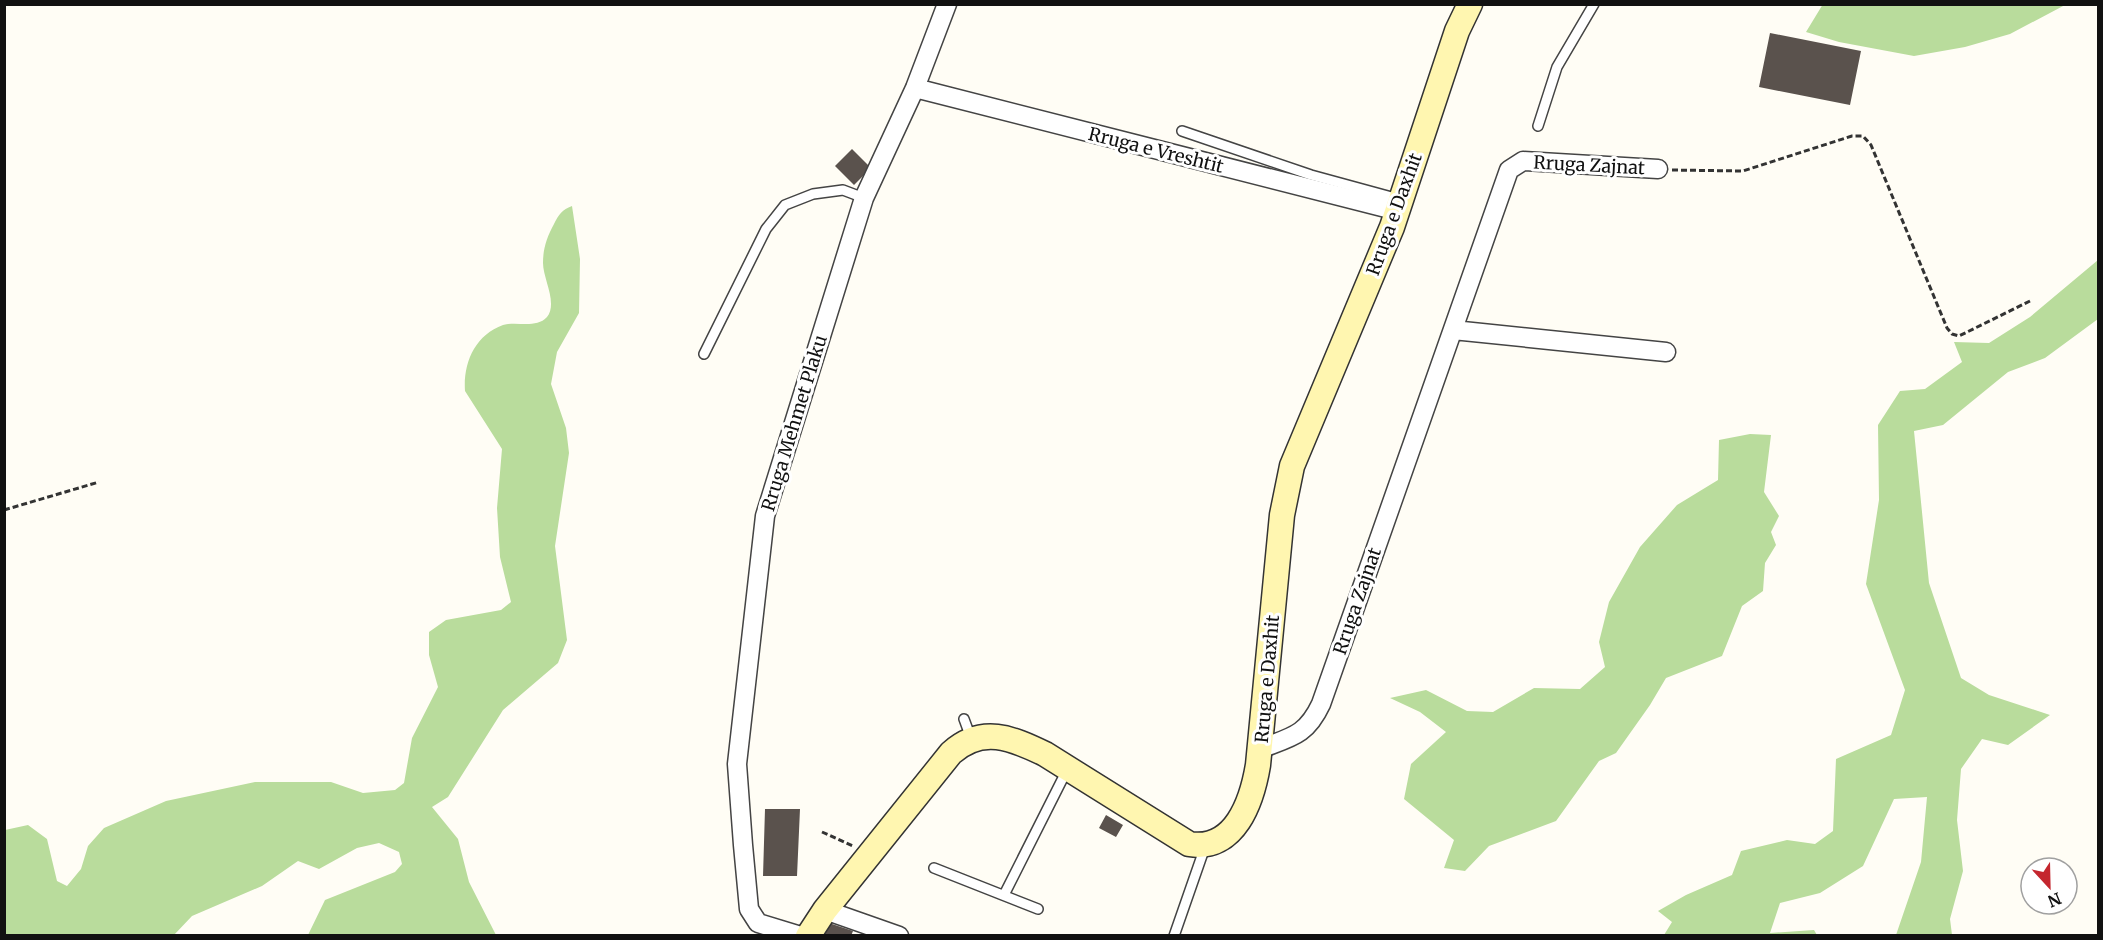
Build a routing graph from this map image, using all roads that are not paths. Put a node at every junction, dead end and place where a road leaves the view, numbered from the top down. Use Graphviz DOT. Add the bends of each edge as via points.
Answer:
graph roads {
  1 [pos="947,4"];
  2 [pos="1470,4"];
  3 [pos="1594,4"];
  4 [pos="915,88"];
  5 [pos="1538,126"];
  6 [pos="1182,131"];
  7 [pos="1658,169"];
  8 [pos="864,198"];
  9 [pos="1400,205"];
  10 [pos="1453,330"];
  11 [pos="1666,352"];
  12 [pos="704,354"];
  13 [pos="1260,749"];
  14 [pos="1068,768"];
  15 [pos="1206,845"];
  16 [pos="934,868"];
  17 [pos="1004,895"];
  18 [pos="1038,909"];
  19 [pos="825,910"];
  20 [pos="801,936"];
  21 [pos="808,936"];
  22 [pos="899,936"];
  23 [pos="1174,936"];
  1 -- 4 [label="street, Rruga Mehmet Plaku"];
  2 -- 9 [label="street, Rruga e Daxhit" via="1457,31"];
  3 -- 5 [label="lane" via="1557,67"];
  4 -- 8 [label="street, Rruga Mehmet Plaku"];
  4 -- 9 [label="street, Rruga e Vreshtit"];
  6 -- 9 [label="lane"];
  7 -- 10 [label="street, Rruga Zajnat" via="1523,161 1515,165 1509,170"];
  8 -- 12 [label="lane" via="843,190 813,194 785,206 766,229"];
  8 -- 20 [label="street, Rruga Mehmet Plaku" via="765,516 737,764 749,909 758,923"];
  9 -- 13 [label="street, Rruga e Daxhit" via="1301,442 1286,489"];
  10 -- 11 [label="street"];
  10 -- 13 [label="street, Rruga Zajnat" via="1321,704 1308,727"];
  13 -- 15 [label="street, Rruga e Daxhit" via="1255,782 1238,823 1223,838"];
  14 -- 15 [label="street" via="1182,841"];
  14 -- 17 [label="lane"];
  14 -- 19 [label="street" via="1011,740 968,729"];
  15 -- 23 [label="lane"];
  16 -- 17 [label="lane"];
  17 -- 18 [label="lane"];
  19 -- 21 [label="street"];
  19 -- 22 [label="street"];
}
